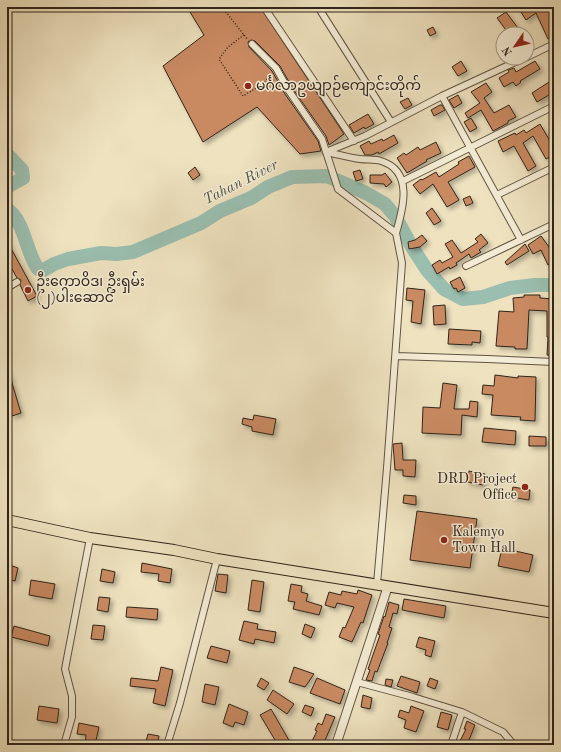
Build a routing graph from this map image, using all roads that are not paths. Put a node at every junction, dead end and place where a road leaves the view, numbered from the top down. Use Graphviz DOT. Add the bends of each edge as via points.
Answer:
graph roads {
  1 [pos="264,7"];
  2 [pos="318,7"];
  3 [pos="252,44"];
  4 [pos="554,44"];
  5 [pos="535,52"];
  6 [pos="507,66"];
  7 [pos="442,96"];
  8 [pos="554,106"];
  9 [pos="391,122"];
  10 [pos="354,141"];
  11 [pos="471,147"];
  12 [pos="326,152"];
  13 [pos="554,167"];
  14 [pos="403,181"];
  15 [pos="497,195"];
  16 [pos="554,224"];
  17 [pos="396,233"];
  18 [pos="521,240"];
  19 [pos="466,266"];
  20 [pos="17,282"];
  21 [pos="7,288"];
  22 [pos="396,356"];
  23 [pos="554,362"];
  24 [pos="7,520"];
  25 [pos="90,538"];
  26 [pos="217,559"];
  27 [pos="382,585"];
  28 [pos="554,613"];
  29 [pos="357,682"];
  30 [pos="462,712"];
  31 [pos="64,745"];
  32 [pos="168,745"];
  33 [pos="336,745"];
  34 [pos="451,745"];
  35 [pos="514,745"];
  1 -- 10 [label="street"];
  2 -- 9 [label="street"];
  3 -- 12 [label="street" via="276,68 322,139"];
  4 -- 5 [label="street"];
  6 -- 7 [label="street"];
  7 -- 9 [label="street"];
  7 -- 11 [label="street"];
  8 -- 11 [label="street"];
  9 -- 10 [label="street"];
  10 -- 12 [label="street"];
  11 -- 14 [label="street"];
  11 -- 15 [label="street"];
  12 -- 14 [label="street" via="382,161 398,171"];
  12 -- 17 [label="street" via="338,189"];
  13 -- 15 [label="street"];
  14 -- 17 [label="street" via="403,209"];
  15 -- 18 [label="street"];
  16 -- 18 [label="street"];
  17 -- 22 [label="street" via="402,263"];
  18 -- 19 [label="street"];
  20 -- 21 [label="street"];
  22 -- 23 [label="street"];
  22 -- 27 [label="street"];
  24 -- 25 [label="highway"];
  25 -- 26 [label="highway"];
  25 -- 31 [label="street" via="65,669 72,696 72,717"];
  26 -- 27 [label="highway"];
  26 -- 32 [label="street"];
  27 -- 28 [label="highway"];
  27 -- 29 [label="street"];
  29 -- 30 [label="street"];
  29 -- 33 [label="street"];
  30 -- 34 [label="street"];
  30 -- 35 [label="street" via="503,732"];
}
